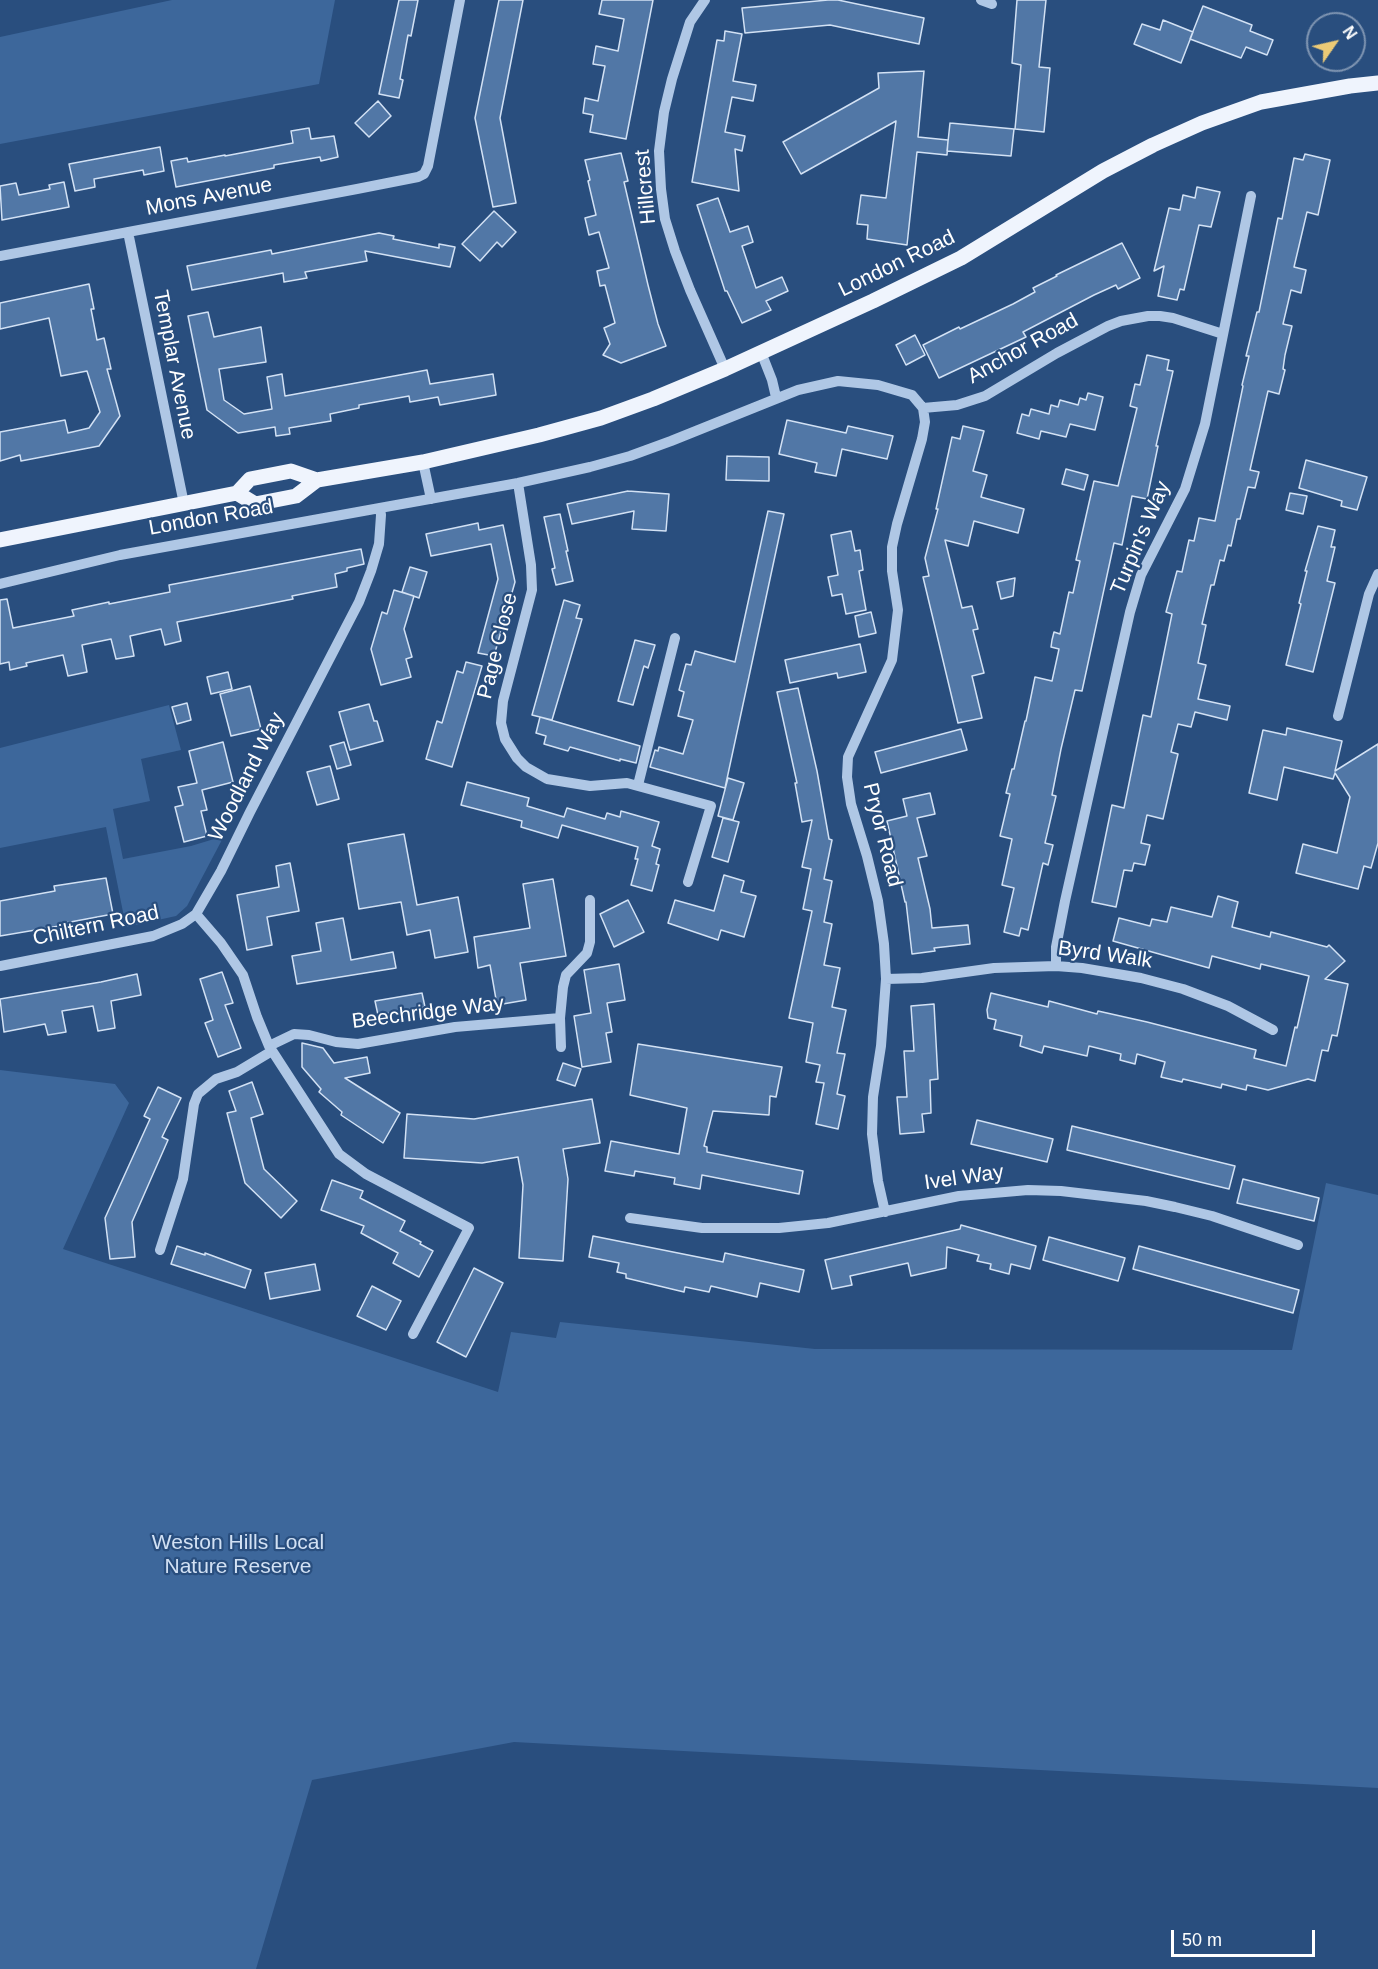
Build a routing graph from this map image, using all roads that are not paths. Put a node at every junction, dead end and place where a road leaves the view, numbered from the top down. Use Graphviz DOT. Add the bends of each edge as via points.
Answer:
graph roads {
  1 [pos="460,0"];
  2 [pos="705,0"];
  3 [pos="1378,83"];
  4 [pos="1251,196"];
  5 [pos="128,232"];
  6 [pos="0,256"];
  7 [pos="1223,334"];
  8 [pos="761,352"];
  9 [pos="725,369"];
  10 [pos="776,397"];
  11 [pos="923,408"];
  12 [pos="423,462"];
  13 [pos="317,480"];
  14 [pos="518,483"];
  15 [pos="237,493"];
  16 [pos="431,499"];
  17 [pos="184,504"];
  18 [pos="380,508"];
  19 [pos="0,540"];
  20 [pos="1378,574"];
  21 [pos="0,584"];
  22 [pos="675,638"];
  23 [pos="1338,716"];
  24 [pos="638,785"];
  25 [pos="688,882"];
  26 [pos="590,900"];
  27 [pos="196,914"];
  28 [pos="0,966"];
  29 [pos="1056,966"];
  30 [pos="886,979"];
  31 [pos="560,1018"];
  32 [pos="1273,1030"];
  33 [pos="561,1047"];
  34 [pos="270,1049"];
  35 [pos="885,1212"];
  36 [pos="630,1218"];
  37 [pos="1298,1245"];
  38 [pos="160,1250"];
  39 [pos="413,1334"];
  1 -- 5 [label="street, Mons Avenue" via="424,174"];
  2 -- 9 [label="street, Hillcrest" via="690,22 664,112 659,152 661,189 675,251"];
  3 -- 8 [label="main road, London Road" via="1261,102 1202,123 1103,171 961,258"];
  4 -- 7 [label="street, Turpin's Way"];
  5 -- 6 [label="street, Mons Avenue"];
  5 -- 17 [label="street, Templar Avenue"];
  7 -- 11 [label="street, Anchor Road" via="1160,316 1120,321 985,396 957,405"];
  7 -- 29 [label="street, Turpin's Way" via="1205,424 1185,489 1141,575 1130,612 1065,901"];
  8 -- 9 [label="main road, London Road"];
  8 -- 10 [label="street"];
  9 -- 12 [label="main road, London Road" via="601,418"];
  10 -- 11 [label="street" via="838,381 903,391"];
  10 -- 14 [label="street, London Road" via="630,456"];
  11 -- 30 [label="street, Pryor Road" via="922,439 892,548 898,610 892,660 848,757 851,804 878,901"];
  12 -- 13 [label="main road, London Road"];
  12 -- 16 [label="street"];
  13 -- 15 [label="main road, London Road" via="291,471 250,479"];
  13 -- 15 [label="main road, London Road" via="296,496 255,504"];
  14 -- 16 [label="street, London Road"];
  14 -- 24 [label="street, Page Close" via="532,590 502,701 505,738 526,767 547,779 583,786"];
  15 -- 17 [label="main road, London Road"];
  16 -- 18 [label="street, London Road"];
  17 -- 19 [label="main road, London Road"];
  18 -- 21 [label="street, London Road" via="120,555"];
  18 -- 27 [label="street, Woodland Way" via="379,544 359,602"];
  20 -- 23 [label="street" via="1369,594"];
  22 -- 24 [label="street"];
  24 -- 25 [label="street, Page Close" via="711,806"];
  26 -- 31 [label="street" via="590,942 587,953 566,975"];
  27 -- 28 [label="street, Chiltern Road" via="153,936"];
  27 -- 34 [label="street" via="243,975"];
  29 -- 30 [label="street, Byrd Walk"];
  29 -- 32 [label="street, Byrd Walk" via="1141,978 1183,989 1219,1002"];
  30 -- 35 [label="street, Pryor Road" via="872,1134"];
  31 -- 33 [label="street"];
  31 -- 34 [label="street, Beechridge Way" via="455,1027 358,1044 294,1035"];
  34 -- 38 [label="street" via="237,1072 216,1079 198,1094 183,1179"];
  34 -- 39 [label="street" via="339,1154 366,1174 469,1228"];
  35 -- 36 [label="street, Ivel Way" via="828,1223 752,1229 702,1228"];
  35 -- 37 [label="street, Ivel Way" via="959,1196 1061,1191 1175,1207"];
}
